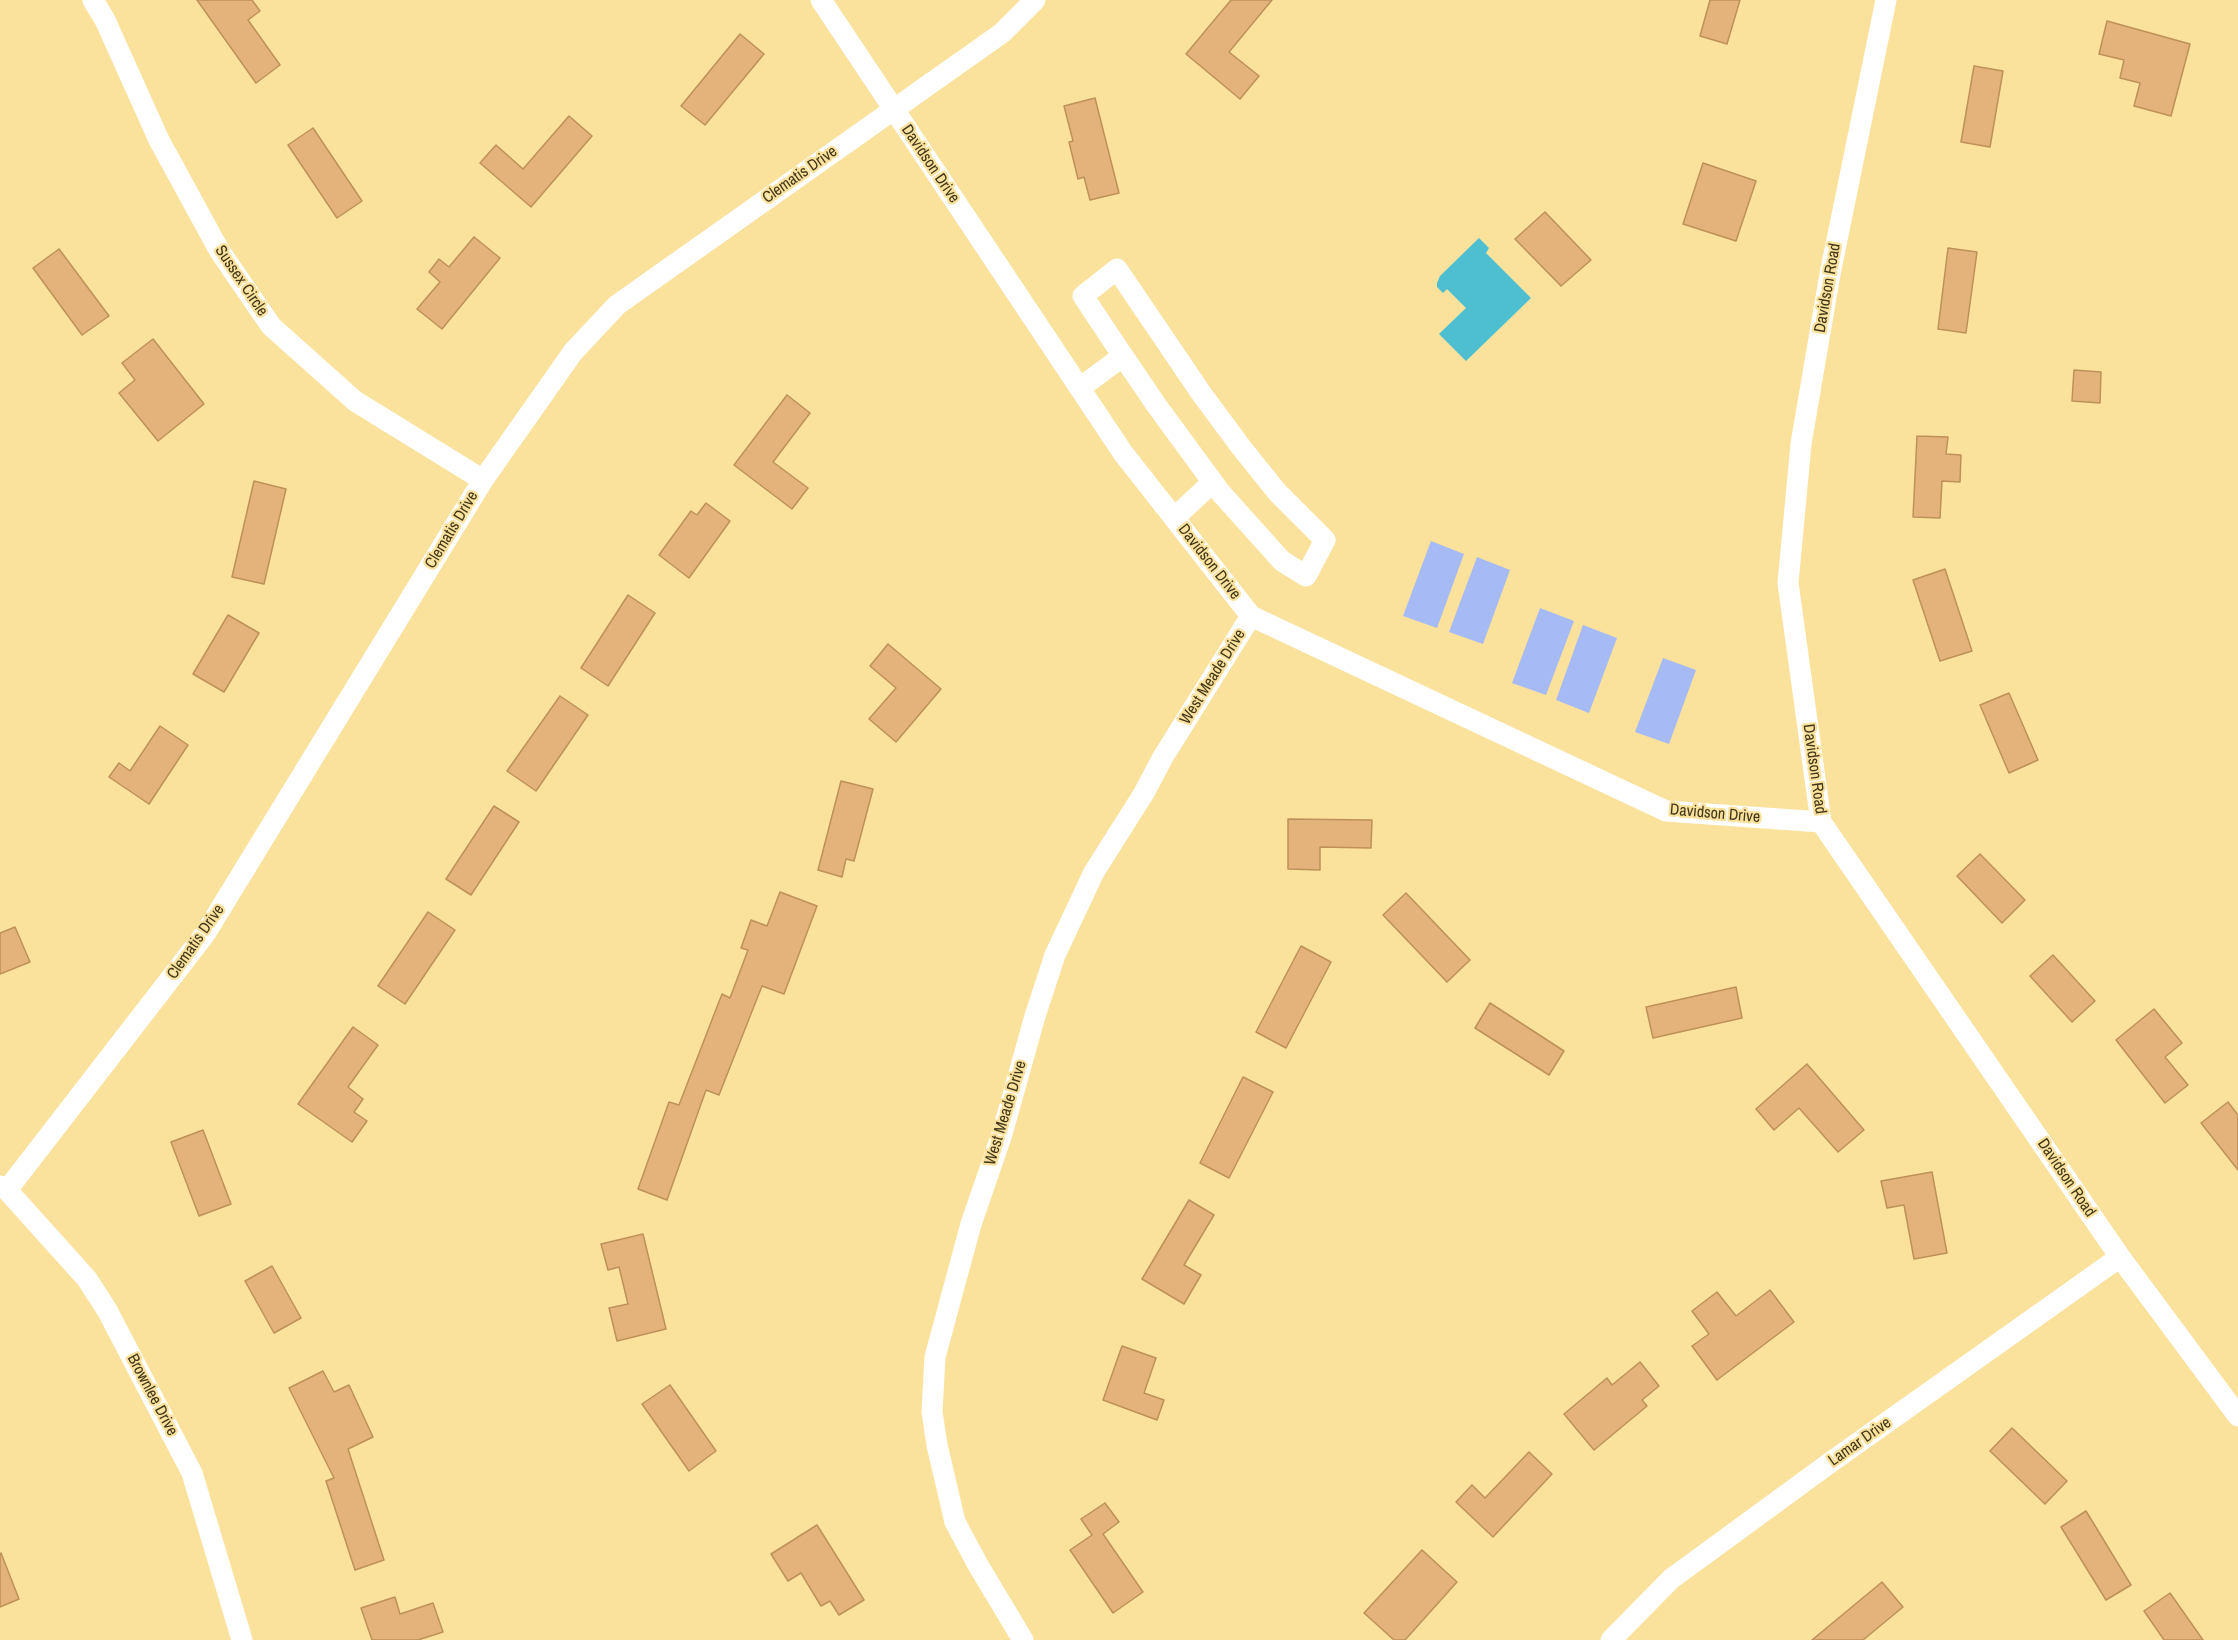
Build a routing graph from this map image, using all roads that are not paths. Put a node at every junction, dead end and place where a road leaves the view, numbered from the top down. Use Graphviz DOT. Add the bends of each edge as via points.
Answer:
graph roads {
  1 [pos="93,0"];
  2 [pos="821,0"];
  3 [pos="1035,0"];
  4 [pos="1886,0"];
  5 [pos="893,109"];
  6 [pos="1123,356"];
  7 [pos="1080,388"];
  8 [pos="483,480"];
  9 [pos="1213,482"];
  10 [pos="1174,518"];
  11 [pos="1251,616"];
  12 [pos="1821,822"];
  13 [pos="3,1188"];
  14 [pos="2120,1257"];
  15 [pos="2238,1416"];
  16 [pos="242,1640"];
  17 [pos="1023,1640"];
  18 [pos="1611,1640"];
  1 -- 8 [label="street, Sussex Circle" via="159,140 219,250 271,326 355,401"];
  2 -- 5 [label="street, Davidson Drive"];
  3 -- 5 [label="street, Clematis Drive" via="1002,33"];
  4 -- 12 [label="street, Davidson Road" via="1830,274 1801,444 1788,583"];
  5 -- 7 [label="street, Davidson Drive"];
  5 -- 8 [label="street, Clematis Drive" via="617,305 573,352"];
  6 -- 7 [label="street"];
  6 -- 9 [label="street"];
  6 -- 9 [label="street" via="1083,296 1117,269 1241,447 1277,492 1325,540 1306,576 1282,561"];
  7 -- 10 [label="street, Davidson Drive"];
  8 -- 13 [label="street, Clematis Drive" via="205,934"];
  9 -- 10 [label="street"];
  10 -- 11 [label="street, Davidson Drive"];
  11 -- 12 [label="street, Davidson Drive" via="1666,811"];
  11 -- 17 [label="street, West Meade Drive" via="1094,872 1056,954 971,1224 935,1358 932,1412 955,1522"];
  12 -- 14 [label="street, Davidson Road"];
  13 -- 16 [label="street, Brownlee Drive" via="87,1279 180,1447 192,1473"];
  14 -- 15 [label="street, Davidson Road"];
  14 -- 18 [label="street, Lamar Drive" via="1677,1574"];
}
